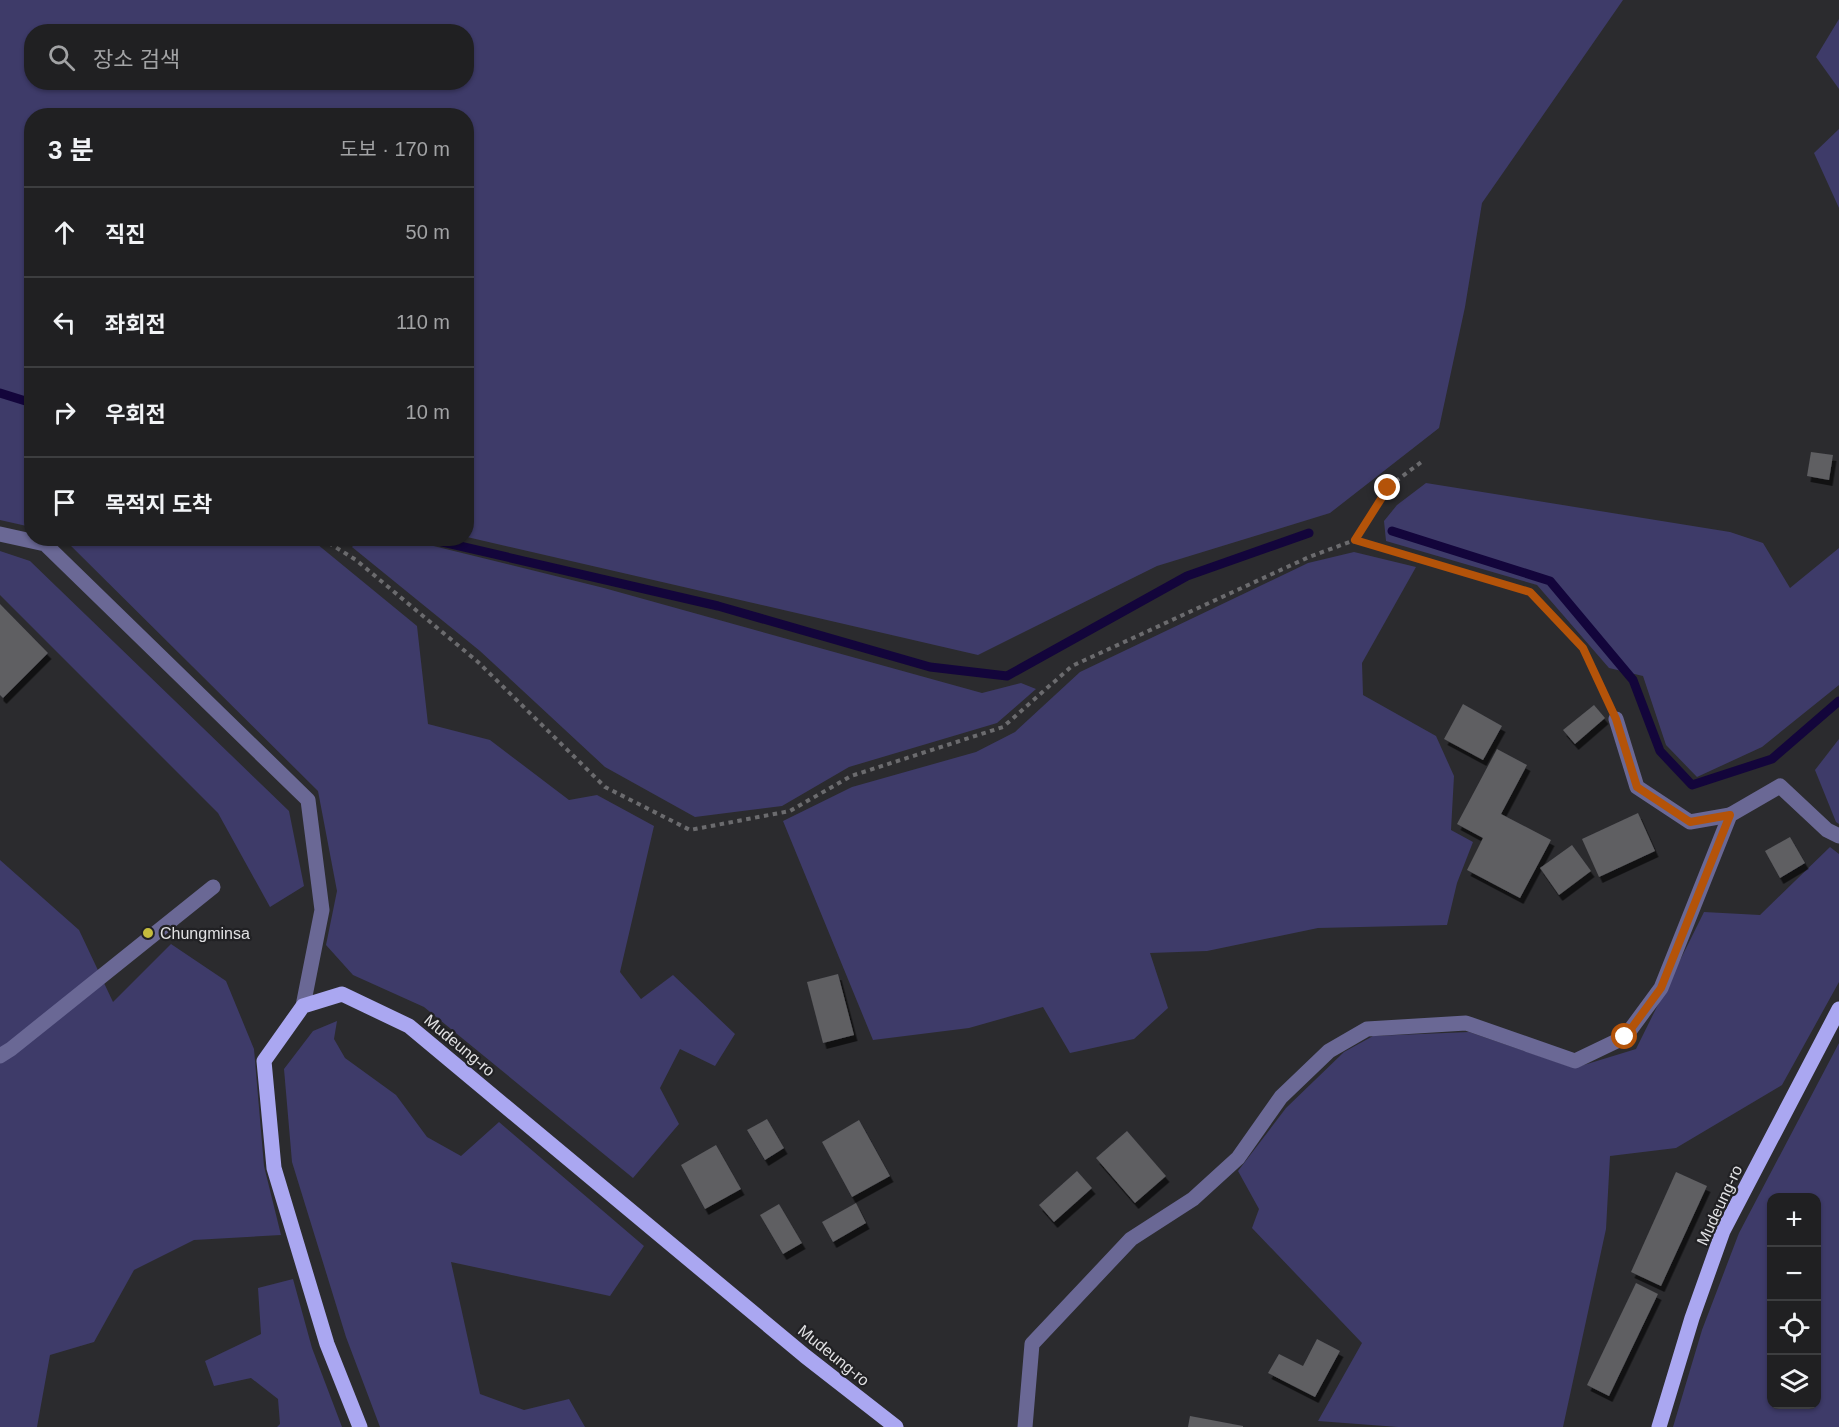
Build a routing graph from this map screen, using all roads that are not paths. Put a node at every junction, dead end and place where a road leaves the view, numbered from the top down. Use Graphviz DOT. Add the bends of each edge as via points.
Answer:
graph roads {
  1 [pos="0,534"];
  2 [pos="24,539"];
  3 [pos="47,546"];
  4 [pos="1616,719"];
  5 [pos="1730,815"];
  6 [pos="1839,836"];
  7 [pos="213,887"];
  8 [pos="303,1006"];
  9 [pos="1839,1010"];
  10 [pos="0,1056"];
  11 [pos="360,1427"];
  12 [pos="896,1427"];
  13 [pos="1025,1427"];
  14 [pos="1659,1427"];
  1 -- 2 [label="lane"];
  3 -- 8 [label="lane" via="308,800 322,910"];
  4 -- 5 [label="lane" via="1637,787 1690,822"];
  5 -- 6 [label="lane" via="1780,786 1827,830"];
  5 -- 13 [label="lane" via="1661,988 1625,1037 1575,1061 1466,1023 1367,1029 1329,1051 1281,1097 1238,1158 1193,1199 1131,1239 1032,1344"];
  7 -- 10 [label="lane"];
  8 -- 11 [label="main road" via="264,1061 274,1168 327,1344"];
  8 -- 12 [label="main road, Mudeung-ro" via="342,994 409,1026"];
  9 -- 14 [label="main road, Mudeung-ro" via="1724,1231"];
}
